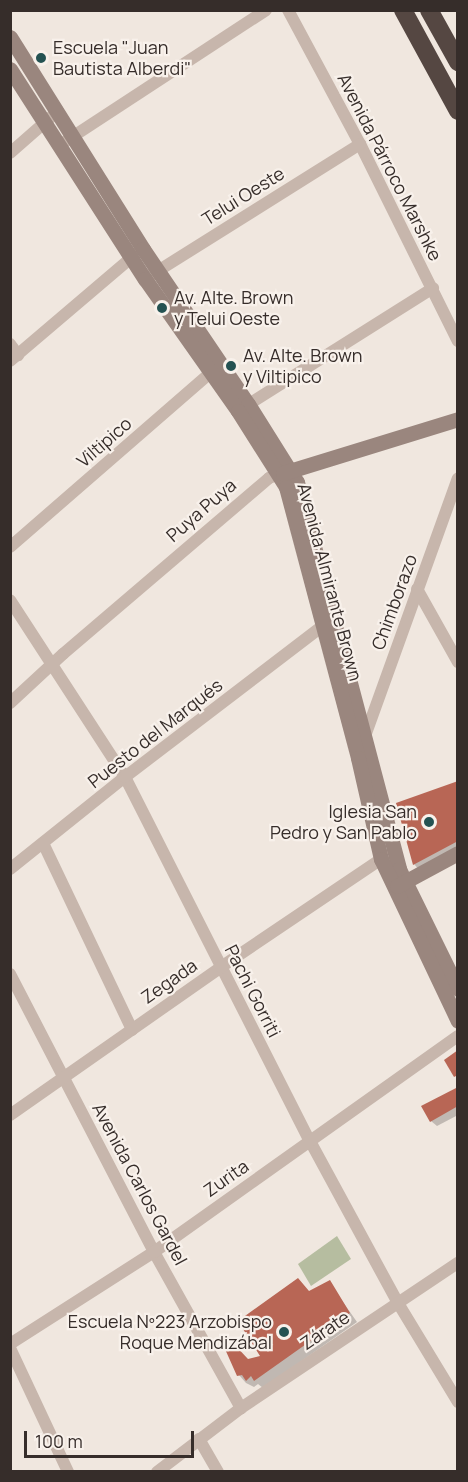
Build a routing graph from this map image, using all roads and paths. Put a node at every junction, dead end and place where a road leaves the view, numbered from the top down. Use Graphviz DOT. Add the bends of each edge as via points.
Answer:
graph roads {
  1 [pos="266,10"];
  2 [pos="288,10"];
  3 [pos="403,10"];
  4 [pos="429,10"];
  5 [pos="10,37"];
  6 [pos="425,52"];
  7 [pos="455,57"];
  8 [pos="10,69"];
  9 [pos="58,111"];
  10 [pos="458,111"];
  11 [pos="44,123"];
  12 [pos="458,125"];
  13 [pos="73,135"];
  14 [pos="360,144"];
  15 [pos="58,146"];
  16 [pos="10,153"];
  17 [pos="137,253"];
  18 [pos="151,274"];
  19 [pos="433,288"];
  20 [pos="458,341"];
  21 [pos="10,344"];
  22 [pos="14,358"];
  23 [pos="216,368"];
  24 [pos="243,407"];
  25 [pos="458,419"];
  26 [pos="285,472"];
  27 [pos="458,478"];
  28 [pos="10,548"];
  29 [pos="417,589"];
  30 [pos="10,600"];
  31 [pos="327,623"];
  32 [pos="458,662"];
  33 [pos="51,666"];
  34 [pos="10,703"];
  35 [pos="364,738"];
  36 [pos="358,758"];
  37 [pos="125,777"];
  38 [pos="43,843"];
  39 [pos="458,853"];
  40 [pos="387,855"];
  41 [pos="10,869"];
  42 [pos="399,885"];
  43 [pos="220,967"];
  44 [pos="10,974"];
  45 [pos="458,989"];
  46 [pos="458,1021"];
  47 [pos="132,1030"];
  48 [pos="458,1036"];
  49 [pos="64,1078"];
  50 [pos="10,1115"];
  51 [pos="310,1141"];
  52 [pos="154,1252"];
  53 [pos="458,1263"];
  54 [pos="398,1303"];
  55 [pos="10,1346"];
  56 [pos="458,1402"];
  57 [pos="241,1408"];
  58 [pos="199,1439"];
  59 [pos="68,1472"];
  60 [pos="157,1472"];
  61 [pos="218,1472"];
  1 -- 13 [label="street"];
  2 -- 14 [label="street, Avenida Párroco Marshke"];
  3 -- 6 [label="highway"];
  4 -- 7 [label="highway"];
  5 -- 9 [label="main road, Avenida Almirante Brown"];
  6 -- 10 [label="highway"];
  6 -- 12 [label="highway"];
  8 -- 11 [label="main road, Avenida Almirante Brown"];
  9 -- 11 [label="street"];
  9 -- 13 [label="main road, Avenida Almirante Brown"];
  11 -- 15 [label="main road, Avenida Almirante Brown"];
  11 -- 16 [label="street"];
  13 -- 15 [label="street"];
  13 -- 17 [label="main road, Avenida Almirante Brown"];
  14 -- 18 [label="street, Telui Oeste"];
  14 -- 19 [label="street, Avenida Párroco Marshke"];
  15 -- 17 [label="main road, Avenida Almirante Brown"];
  17 -- 18 [label="main road, Avenida Almirante Brown"];
  17 -- 22 [label="street"];
  18 -- 23 [label="main road, Avenida Almirante Brown"];
  19 -- 20 [label="street, Avenida Párroco Marshke"];
  19 -- 24 [label="street"];
  21 -- 22 [label="street"];
  23 -- 24 [label="main road, Avenida Almirante Brown"];
  23 -- 28 [label="street, Viltipico"];
  24 -- 26 [label="main road, Avenida Almirante Brown"];
  25 -- 26 [label="main road, Puya Puya"];
  26 -- 31 [label="main road, Avenida Almirante Brown" via="297,483"];
  26 -- 33 [label="street, Puya Puya" via="269,478"];
  27 -- 29 [label="street, Chimborazo"];
  29 -- 32 [label="street"];
  29 -- 35 [label="street, Chimborazo"];
  30 -- 33 [label="street, Pachi Gorriti"];
  31 -- 35 [label="main road, Avenida Almirante Brown"];
  31 -- 36 [label="main road, Avenida Almirante Brown"];
  31 -- 37 [label="street, Puesto del Marqués"];
  33 -- 34 [label="street, Puya Puya"];
  33 -- 37 [label="street, Pachi Gorriti"];
  35 -- 36 [label="street, Chimborazo"];
  35 -- 40 [label="main road, Avenida Almirante Brown"];
  36 -- 40 [label="main road, Avenida Almirante Brown"];
  37 -- 38 [label="street, Puesto del Marqués"];
  37 -- 43 [label="street, Pachi Gorriti"];
  38 -- 41 [label="street, Puesto del Marqués"];
  38 -- 47 [label="street"];
  39 -- 42 [label="main road"];
  40 -- 42 [label="main road, Avenida Almirante Brown"];
  40 -- 43 [label="street, Zegada"];
  42 -- 45 [label="main road, Avenida Almirante Brown"];
  42 -- 46 [label="main road, Avenida Almirante Brown"];
  43 -- 47 [label="street, Zegada"];
  43 -- 51 [label="street, Pachi Gorriti"];
  44 -- 49 [label="street, Avenida Carlos Gardel"];
  47 -- 49 [label="street, Zegada"];
  48 -- 51 [label="street, Zurita"];
  49 -- 50 [label="street, Zegada"];
  49 -- 52 [label="street, Avenida Carlos Gardel"];
  51 -- 52 [label="street, Zurita"];
  51 -- 54 [label="street, Pachi Gorriti"];
  52 -- 55 [label="street, Zurita"];
  52 -- 57 [label="street, Avenida Carlos Gardel"];
  53 -- 54 [label="street, Zárate"];
  54 -- 56 [label="street, Pachi Gorriti"];
  54 -- 57 [label="street, Zárate"];
  55 -- 59 [label="street"];
  57 -- 58 [label="street, Zárate"];
  58 -- 60 [label="street, Zárate"];
  58 -- 61 [label="street"];
}
